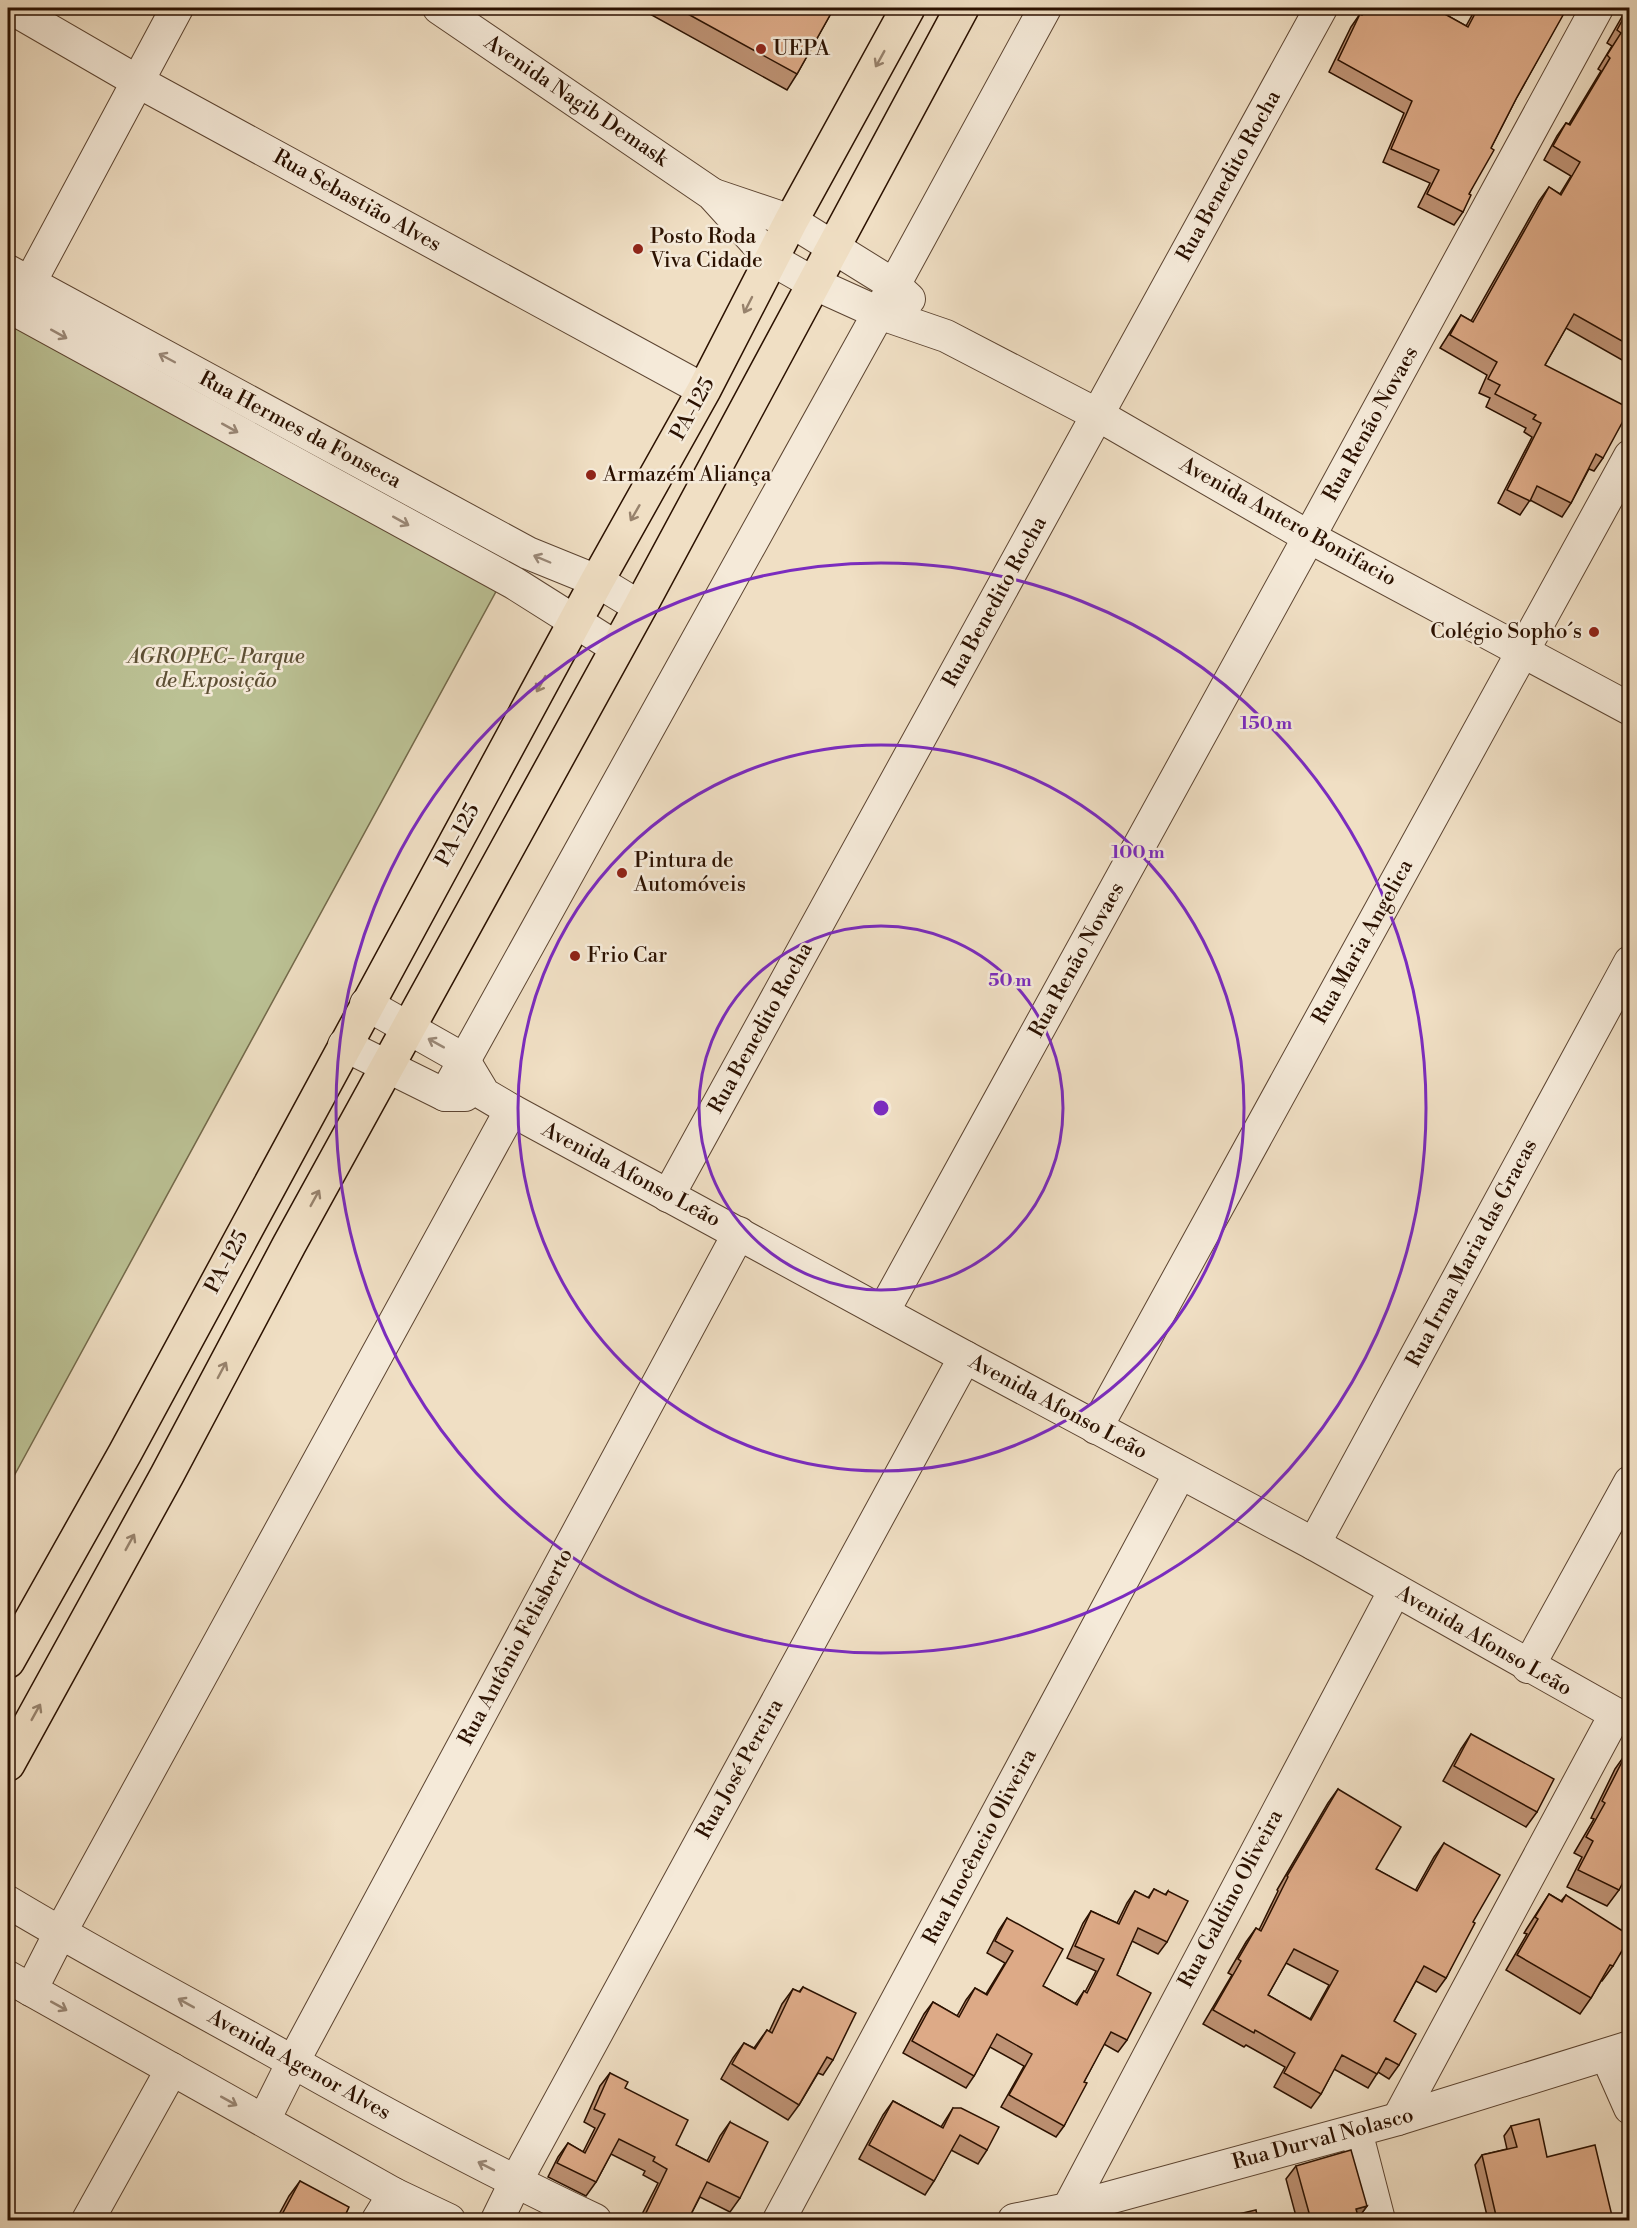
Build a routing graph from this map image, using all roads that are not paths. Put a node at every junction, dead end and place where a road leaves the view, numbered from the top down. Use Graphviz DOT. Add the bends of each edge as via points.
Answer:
graph roads {
  1 [pos="11,8"];
  2 [pos="177,8"];
  3 [pos="439,8"];
  4 [pos="908,8"];
  5 [pos="962,8"];
  6 [pos="1045,8"];
  7 [pos="1321,8"];
  8 [pos="1597,8"];
  9 [pos="137,81"];
  10 [pos="712,194"];
  11 [pos="791,221"];
  12 [pos="833,247"];
  13 [pos="771,259"];
  14 [pos="814,284"];
  15 [pos="894,285"];
  16 [pos="15,293"];
  17 [pos="879,313"];
  18 [pos="946,336"];
  19 [pos="704,390"];
  20 [pos="1098,415"];
  21 [pos="1629,456"];
  22 [pos="1310,537"];
  23 [pos="597,581"];
  24 [pos="640,607"];
  25 [pos="575,621"];
  26 [pos="617,648"];
  27 [pos="1522,650"];
  28 [pos="1629,709"];
  29 [pos="1629,962"];
  30 [pos="366,1004"];
  31 [pos="409,1028"];
  32 [pos="344,1045"];
  33 [pos="463,1059"];
  34 [pos="387,1067"];
  35 [pos="484,1094"];
  36 [pos="445,1095"];
  37 [pos="511,1110"];
  38 [pos="668,1196"];
  39 [pos="249,1221"];
  40 [pos="738,1233"];
  41 [pos="289,1245"];
  42 [pos="883,1312"];
  43 [pos="965,1357"];
  44 [pos="1096,1428"];
  45 [pos="125,1453"];
  46 [pos="1180,1473"];
  47 [pos="167,1475"];
  48 [pos="1629,1482"];
  49 [pos="1314,1544"];
  50 [pos="1395,1590"];
  51 [pos="8,1661"];
  52 [pos="1528,1667"];
  53 [pos="1622,1719"];
  54 [pos="8,1764"];
  55 [pos="8,1902"];
  56 [pos="60,1933"];
  57 [pos="19,1984"];
  58 [pos="1618,2052"];
  59 [pos="293,2062"];
  60 [pos="172,2068"];
  61 [pos="1629,2108"];
  62 [pos="1398,2119"];
  63 [pos="264,2120"];
  64 [pos="1356,2131"];
  65 [pos="516,2181"];
  66 [pos="394,2194"];
  67 [pos="1068,2209"];
  68 [pos="87,2220"];
  69 [pos="378,2220"];
  70 [pos="449,2220"];
  71 [pos="497,2220"];
  72 [pos="595,2220"];
  73 [pos="779,2220"];
  74 [pos="1014,2220"];
  75 [pos="1379,2220"];
  1 -- 9 [label="street, Rua Sebastião Alves"];
  2 -- 9 [label="street"];
  3 -- 10 [label="street, Avenida Nagib Demask"];
  4 -- 11 [label="main road, PA-125 / PA-125, one-way"];
  5 -- 12 [label="main road"];
  6 -- 15 [label="street"];
  7 -- 20 [label="street, Rua Benedito Rocha"];
  8 -- 22 [label="street, Rua Renão Novaes"];
  9 -- 16 [label="street"];
  9 -- 19 [label="street, Rua Sebastião Alves"];
  10 -- 11 [label="street, Avenida Nagib Demask"];
  10 -- 13 [label="street, Avenida Nagib Demask"];
  11 -- 12 [label="street, Avenida Nagib Demask"];
  11 -- 13 [label="main road, PA-125 / PA-125"];
  12 -- 14 [label="main road"];
  12 -- 15 [label="street, Avenida Antero Bonifacio"];
  13 -- 14 [label="street, Avenida Nagib Demask"];
  13 -- 19 [label="main road, PA-125 / PA-125, one-way"];
  14 -- 17 [label="street, Avenida Antero Bonifacio"];
  14 -- 24 [label="main road"];
  15 -- 17 [label="street"];
  15 -- 18 [label="street, Avenida Antero Bonifacio"];
  23 -- 16 [label="street, Rua Hermes da Fonseca, one-way" via="528,553"];
  16 -- 25 [label="street, one-way"];
  17 -- 18 [label="street, Avenida Antero Bonifacio"];
  17 -- 33 [label="street"];
  18 -- 20 [label="street, Avenida Antero Bonifacio"];
  19 -- 23 [label="main road, PA-125 / PA-125, one-way"];
  20 -- 22 [label="street, Avenida Antero Bonifacio"];
  20 -- 38 [label="street, Rua Benedito Rocha"];
  21 -- 27 [label="street, Rua Maria Angelica"];
  22 -- 27 [label="street, Avenida Antero Bonifacio"];
  22 -- 42 [label="street, Rua Renão Novaes"];
  23 -- 24 [label="street, Rua Hermes da Fonseca"];
  23 -- 25 [label="main road, PA-125 / PA-125"];
  24 -- 26 [label="main road"];
  25 -- 26 [label="street"];
  25 -- 30 [label="main road, PA-125 / PA-125, one-way"];
  26 -- 31 [label="main road"];
  27 -- 28 [label="street, Avenida Antero Bonifacio"];
  27 -- 44 [label="street, Rua Maria Angelica"];
  29 -- 49 [label="street, Rua Irma Maria das Gracas"];
  30 -- 31 [label="street, Avenida Afonso Leão"];
  30 -- 32 [label="main road, PA-125 / PA-125"];
  33 -- 31 [label="street, Avenida Afonso Leão, one-way"];
  31 -- 34 [label="main road"];
  32 -- 34 [label="street"];
  32 -- 39 [label="main road, PA-125 / PA-125"];
  33 -- 35 [label="street, Avenida Afonso Leão"];
  33 -- 36 [label="street"];
  34 -- 36 [label="street"];
  41 -- 34 [label="main road, one-way"];
  35 -- 36 [label="street"];
  35 -- 37 [label="street, Avenida Afonso Leão"];
  37 -- 38 [label="street, Avenida Afonso Leão"];
  37 -- 56 [label="street"];
  38 -- 40 [label="street, Avenida Afonso Leão"];
  39 -- 41 [label="main road"];
  39 -- 45 [label="main road, PA-125 / PA-125"];
  40 -- 42 [label="street, Avenida Afonso Leão"];
  40 -- 59 [label="street, Rua Antônio Felisberto"];
  47 -- 41 [label="main road, one-way"];
  42 -- 43 [label="street, Avenida Afonso Leão"];
  43 -- 44 [label="street, Avenida Afonso Leão"];
  43 -- 65 [label="street, Rua José Pereira"];
  44 -- 46 [label="street, Avenida Afonso Leão"];
  45 -- 47 [label="main road"];
  45 -- 51 [label="main road, PA-125 / PA-125"];
  46 -- 49 [label="street, Avenida Afonso Leão"];
  46 -- 73 [label="street, Rua Inocêncio Oliveira"];
  54 -- 47 [label="main road, one-way"];
  48 -- 52 [label="street"];
  49 -- 50 [label="street, Avenida Afonso Leão"];
  50 -- 52 [label="street, Avenida Afonso Leão"];
  50 -- 67 [label="street, Rua Galdino Oliveira"];
  52 -- 53 [label="street, Avenida Afonso Leão"];
  53 -- 62 [label="street"];
  55 -- 56 [label="street, Avenida Agenor Alves"];
  56 -- 57 [label="street"];
  59 -- 56 [label="street, Avenida Agenor Alves, one-way"];
  57 -- 60 [label="street, one-way"];
  58 -- 61 [label="street"];
  58 -- 62 [label="street, Rua Durval Nolasco"];
  59 -- 63 [label="street, Rua Antônio Felisberto"];
  65 -- 59 [label="street, Avenida Agenor Alves, one-way"];
  60 -- 63 [label="street, one-way"];
  60 -- 68 [label="street"];
  62 -- 64 [label="street, Rua Durval Nolasco"];
  63 -- 66 [label="street"];
  64 -- 67 [label="street, Rua Durval Nolasco"];
  64 -- 75 [label="street"];
  65 -- 71 [label="street, Rua José Pereira"];
  65 -- 72 [label="street, Avenida Agenor Alves"];
  66 -- 69 [label="street"];
  66 -- 70 [label="street"];
  67 -- 74 [label="street, Rua Durval Nolasco"];
}
